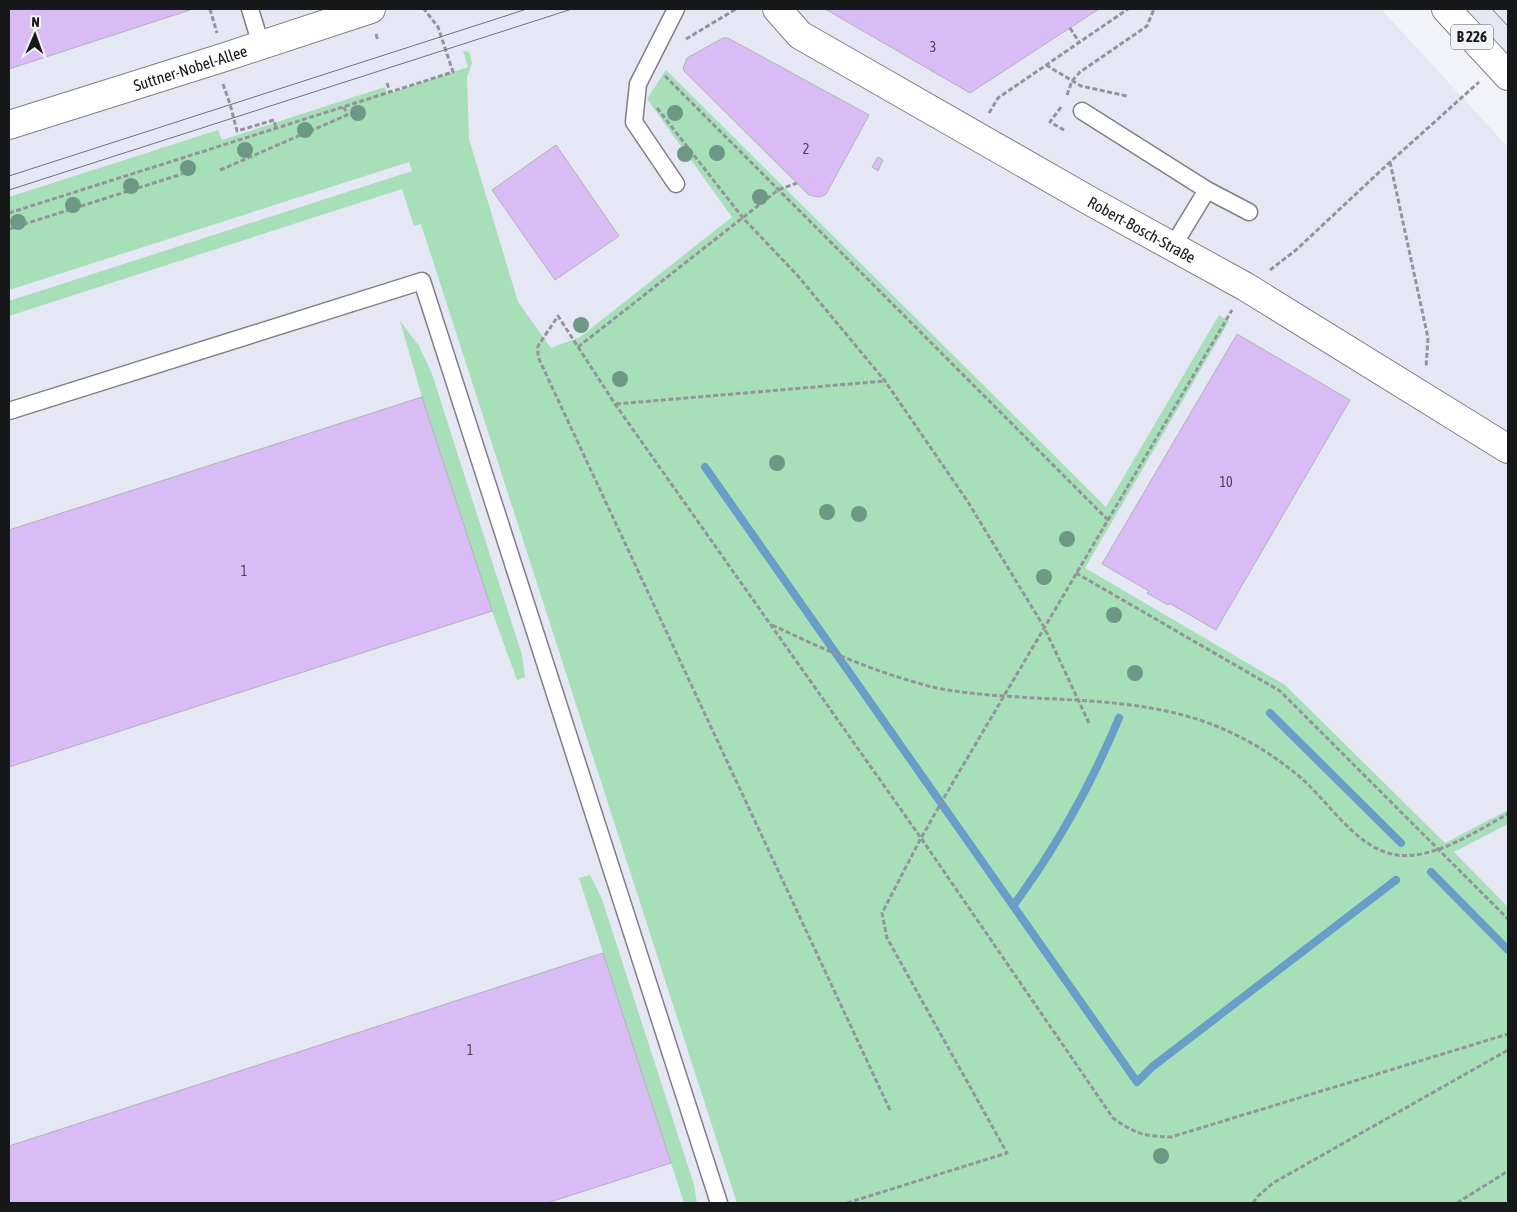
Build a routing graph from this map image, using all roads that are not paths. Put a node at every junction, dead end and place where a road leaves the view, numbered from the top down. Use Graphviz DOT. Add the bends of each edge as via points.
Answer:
graph roads {
  1 [pos="250,9"];
  2 [pos="371,9"];
  3 [pos="676,9"];
  4 [pos="777,9"];
  5 [pos="1446,9"];
  6 [pos="261,45"];
  7 [pos="1503,70"];
  8 [pos="1082,111"];
  9 [pos="9,125"];
  10 [pos="676,184"];
  11 [pos="1208,190"];
  12 [pos="1249,212"];
  13 [pos="1173,246"];
  14 [pos="9,411"];
  15 [pos="1508,449"];
  16 [pos="719,1203"];
  1 -- 6 [label="lane"];
  2 -- 6 [label="street, Suttner-Nobel-Allee"];
  3 -- 10 [label="lane" via="638,84 634,122"];
  4 -- 13 [label="street, Robert-Bosch-Straße" via="800,35"];
  5 -- 7 [label="street, B 226"];
  6 -- 9 [label="street, Suttner-Nobel-Allee"];
  8 -- 11 [label="lane"];
  11 -- 12 [label="lane"];
  11 -- 13 [label="lane"];
  13 -- 15 [label="street, Robert-Bosch-Straße" via="1246,287"];
  14 -- 16 [label="lane" via="422,281"];
}
